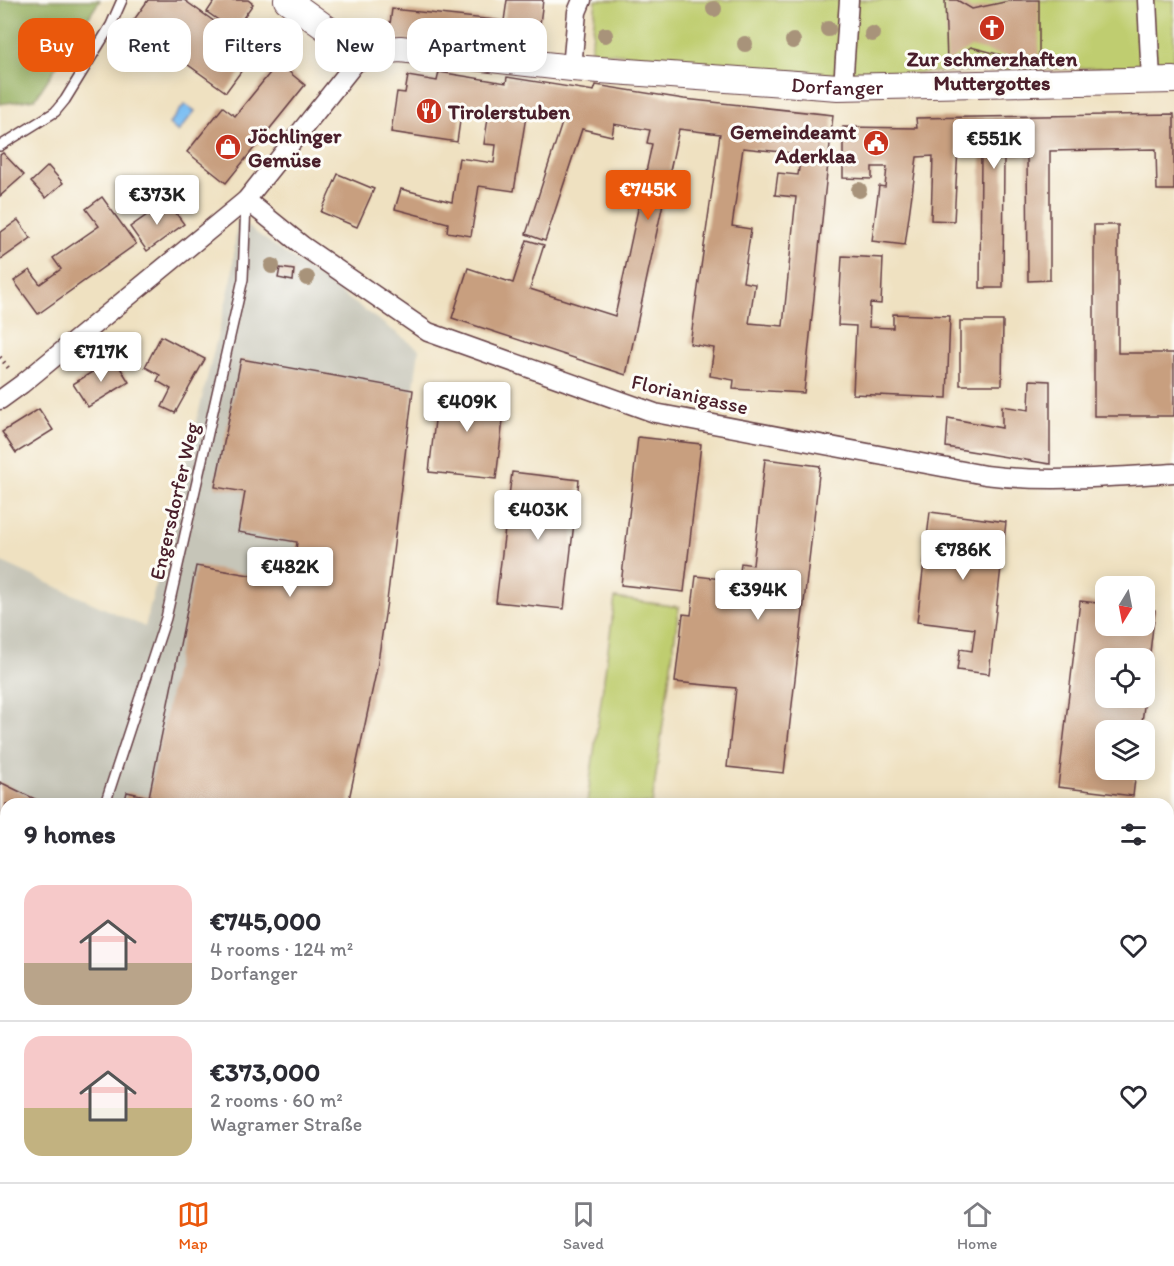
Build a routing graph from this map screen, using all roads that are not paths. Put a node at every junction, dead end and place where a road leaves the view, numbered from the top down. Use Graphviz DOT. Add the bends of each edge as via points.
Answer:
graph roads {
  1 [pos="122,0"];
  2 [pos="287,0"];
  3 [pos="582,0"];
  4 [pos="849,0"];
  5 [pos="1147,0"];
  6 [pos="315,20"];
  7 [pos="395,49"];
  8 [pos="572,68"];
  9 [pos="348,72"];
  10 [pos="1163,80"];
  11 [pos="843,87"];
  12 [pos="0,146"];
  13 [pos="246,200"];
  14 [pos="0,400"];
  15 [pos="1174,473"];
  16 [pos="107,798"];
  1 -- 12 [label="lane" via="111,25 55,112"];
  2 -- 6 [label="street"];
  3 -- 8 [label="street"];
  4 -- 11 [label="street"];
  5 -- 10 [label="street"];
  7 -- 8 [label="street, Dorfanger"];
  8 -- 11 [label="street, Dorfanger"];
  9 -- 13 [label="street"];
  10 -- 11 [label="street, Dorfanger"];
  13 -- 14 [label="street"];
  13 -- 15 [label="street, Florianigasse" via="303,246 428,332 655,413 1023,480"];
  13 -- 16 [label="lane, Engersdorfer Weg" via="243,279 166,618"];
}
